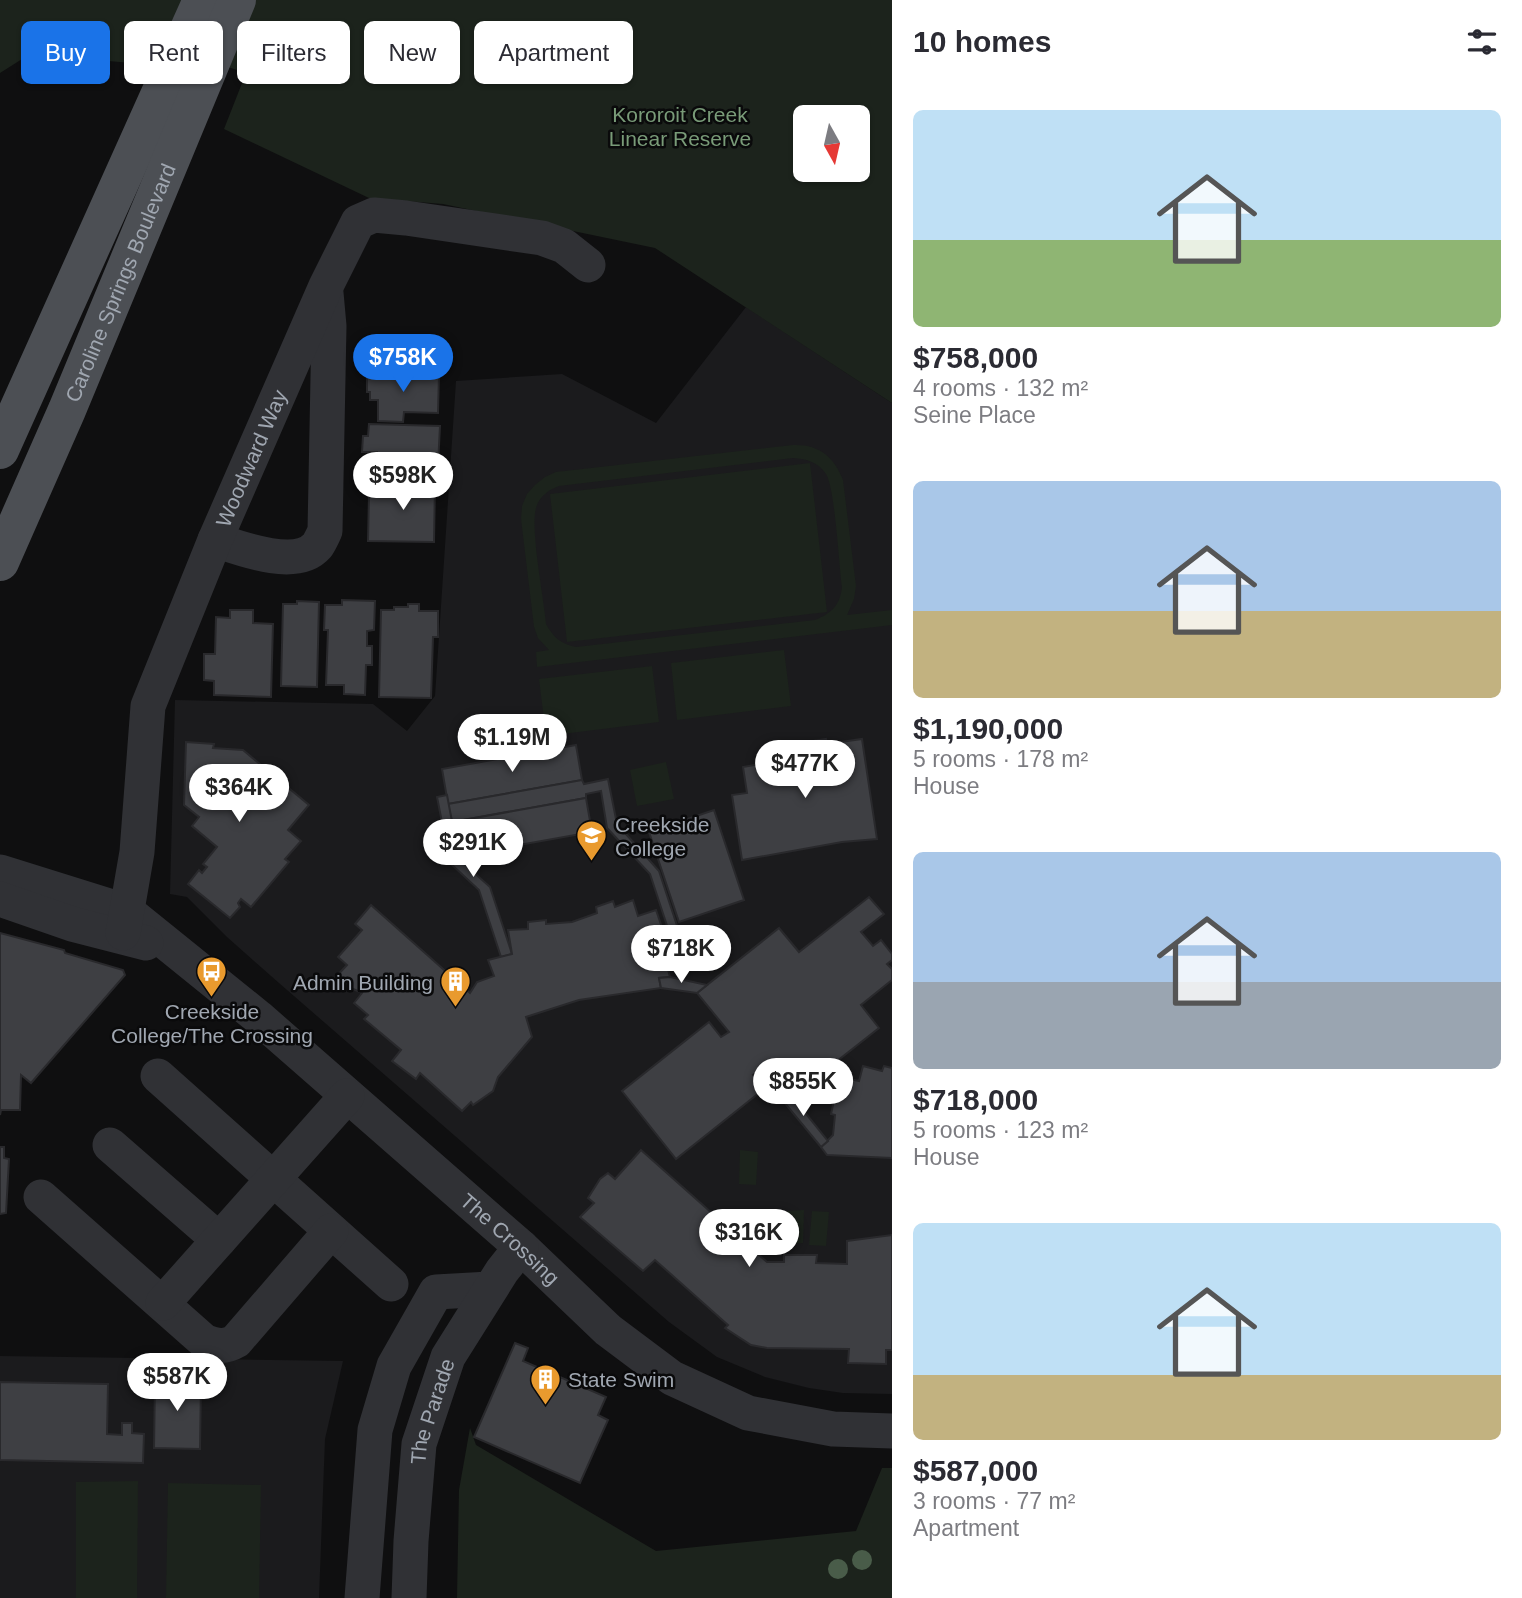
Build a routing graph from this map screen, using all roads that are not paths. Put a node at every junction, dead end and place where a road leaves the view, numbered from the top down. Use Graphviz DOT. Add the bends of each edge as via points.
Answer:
graph roads {
  1 [pos="202,0"];
  2 [pos="237,0"];
  3 [pos="588,264"];
  4 [pos="326,286"];
  5 [pos="0,450"];
  6 [pos="215,540"];
  7 [pos="0,562"];
  8 [pos="0,872"];
  9 [pos="0,899"];
  10 [pos="126,924"];
  11 [pos="158,1076"];
  12 [pos="347,1096"];
  13 [pos="110,1145"];
  14 [pos="272,1180"];
  15 [pos="41,1197"];
  16 [pos="331,1231"];
  17 [pos="219,1240"];
  18 [pos="521,1247"];
  19 [pos="391,1284"];
  20 [pos="490,1289"];
  21 [pos="163,1303"];
  22 [pos="892,1430"];
  23 [pos="362,1598"];
  24 [pos="410,1598"];
  1 -- 5 [label="main road, Caroline Springs Boulevard"];
  2 -- 7 [label="main road, Caroline Springs Boulevard"];
  3 -- 4 [label="street, Woodward Way" via="564,246 542,238 374,215 358,222"];
  4 -- 6 [label="street, Woodward Way"];
  4 -- 6 [label="street" via="325,531 316,547 299,555 261,556"];
  6 -- 10 [label="street, Woodward Way" via="148,706 137,852"];
  8 -- 10 [label="street, The Crossing"];
  9 -- 10 [label="street, The Crossing" via="72,924"];
  10 -- 12 [label="street, The Crossing" via="173,950"];
  11 -- 14 [label="street"];
  12 -- 14 [label="street"];
  12 -- 18 [label="street, The Crossing"];
  13 -- 17 [label="street"];
  14 -- 16 [label="street"];
  14 -- 17 [label="street"];
  15 -- 21 [label="street"];
  16 -- 19 [label="street"];
  16 -- 21 [label="street" via="228,1345 204,1340"];
  17 -- 21 [label="street"];
  18 -- 20 [label="street, The Parade"];
  18 -- 22 [label="street, The Crossing" via="608,1330 672,1378 748,1413 833,1429"];
  20 -- 23 [label="street" via="436,1292 394,1366 375,1430"];
  20 -- 24 [label="street, The Parade" via="448,1357 419,1444"];
}
